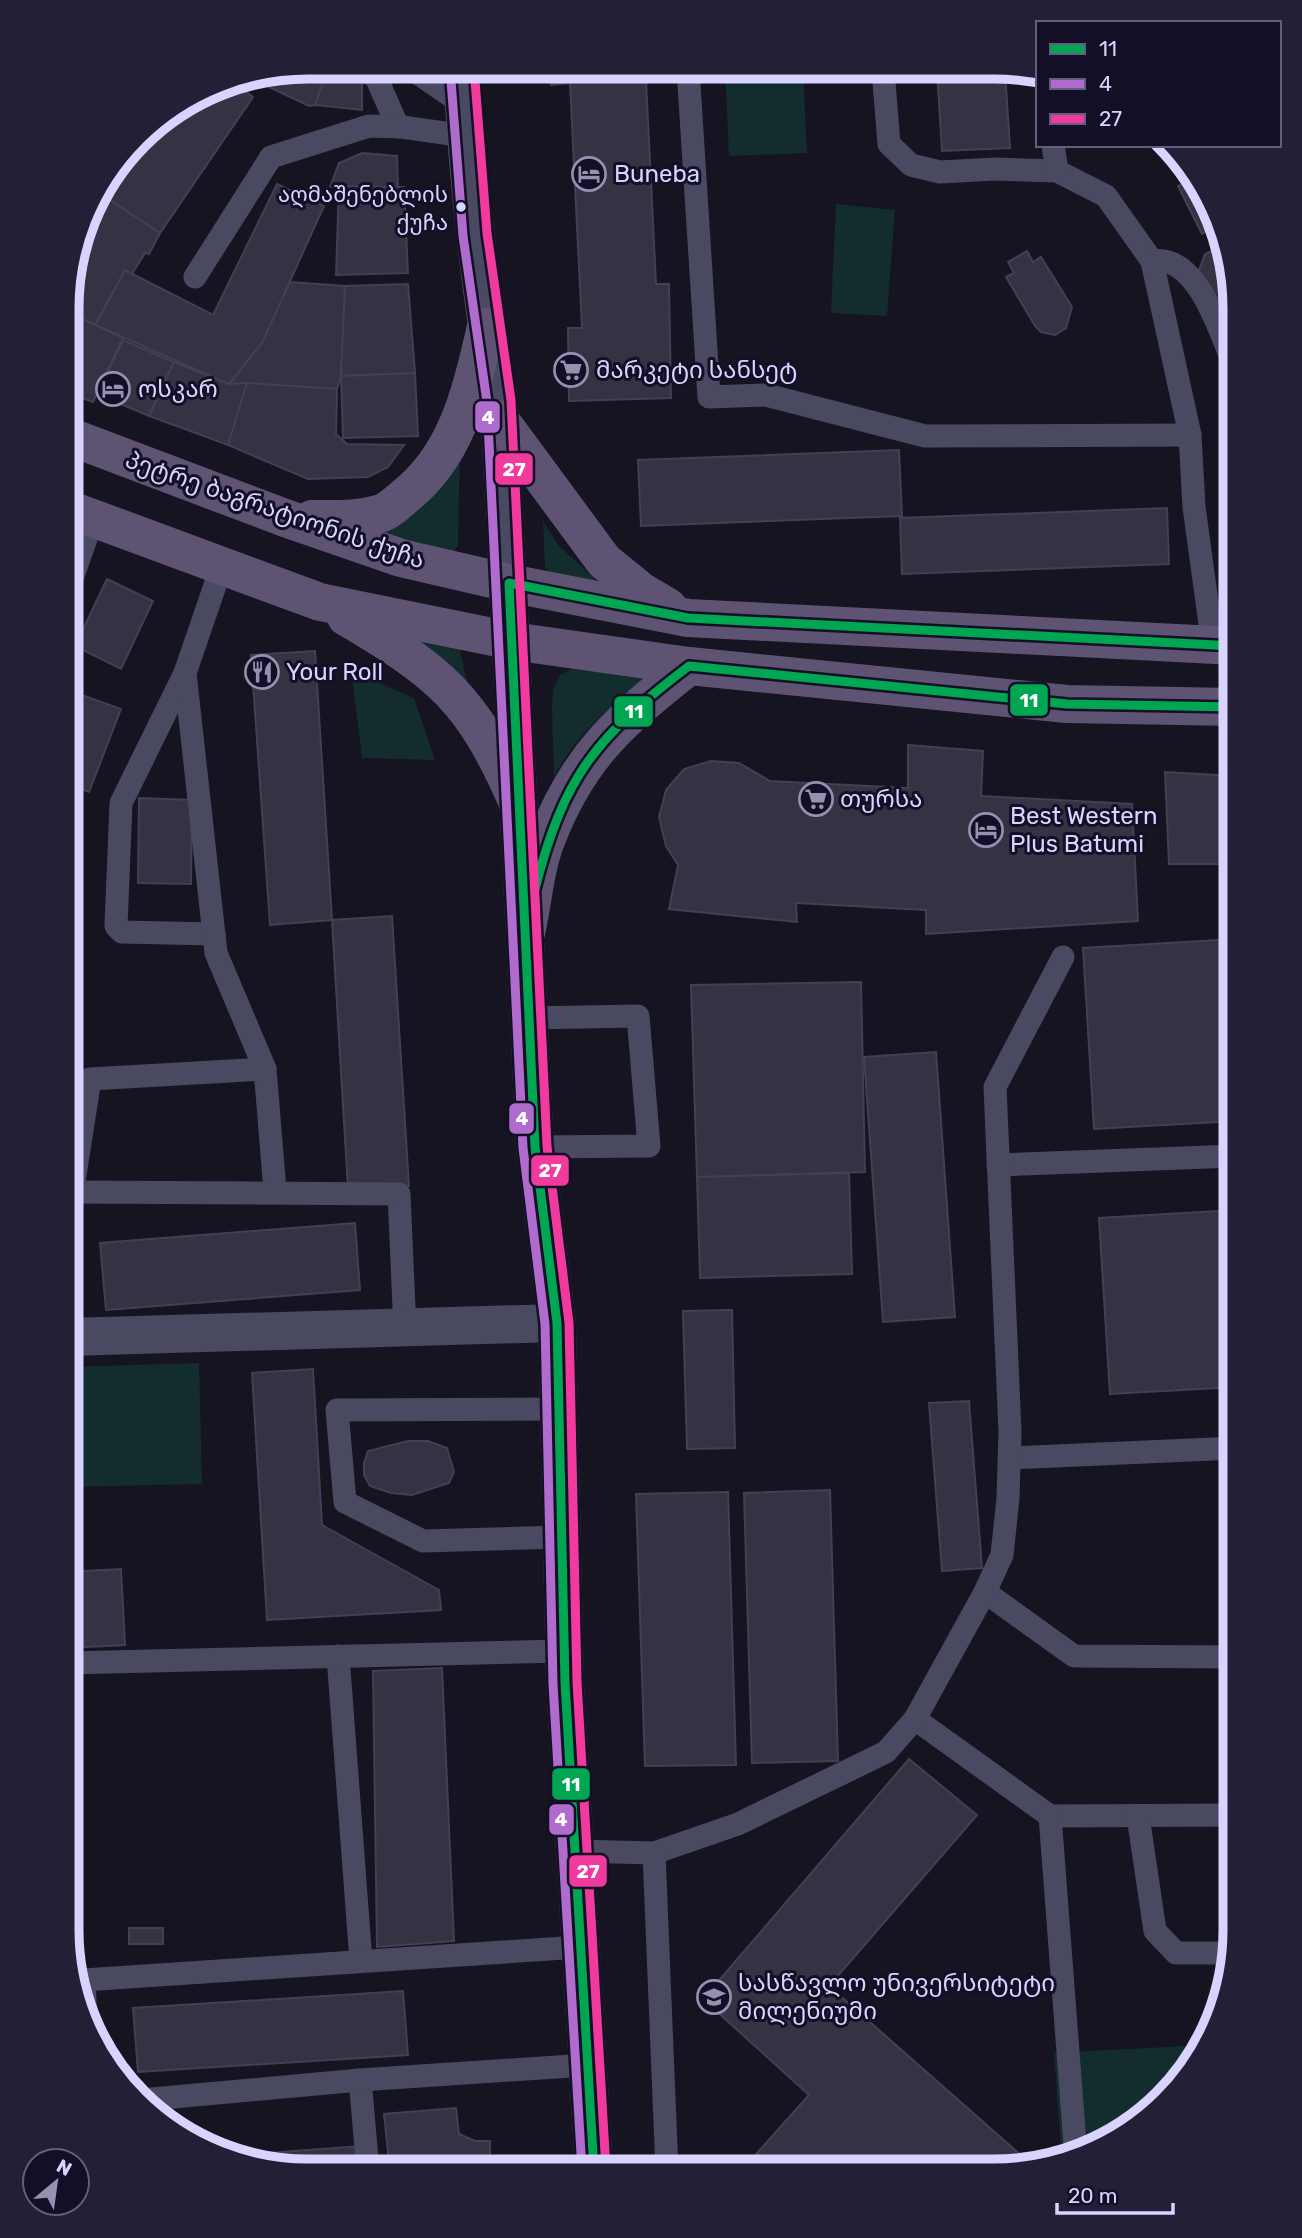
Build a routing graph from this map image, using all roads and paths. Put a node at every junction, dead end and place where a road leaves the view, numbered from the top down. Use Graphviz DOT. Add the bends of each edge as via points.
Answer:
graph roads {
  1 [pos="377,79"];
  2 [pos="421,79"];
  3 [pos="462,79"];
  4 [pos="689,79"];
  5 [pos="884,79"];
  6 [pos="464,121"];
  7 [pos="398,127"];
  8 [pos="1053,147"];
  9 [pos="1058,171"];
  10 [pos="1152,261"];
  11 [pos="195,277"];
  12 [pos="486,327"];
  13 [pos="1223,338"];
  14 [pos="500,420"];
  15 [pos="1190,435"];
  16 [pos="79,440"];
  17 [pos="81,514"];
  18 [pos="285,518"];
  19 [pos="221,568"];
  20 [pos="509,583"];
  21 [pos="320,602"];
  22 [pos="688,618"];
  23 [pos="512,641"];
  24 [pos="1223,641"];
  25 [pos="1223,646"];
  26 [pos="689,666"];
  27 [pos="185,673"];
  28 [pos="1223,707"];
  29 [pos="517,801"];
  30 [pos="526,933"];
  31 [pos="214,934"];
  32 [pos="1063,957"];
  33 [pos="527,1018"];
  34 [pos="265,1069"];
  35 [pos="534,1147"];
  36 [pos="79,1152"];
  37 [pos="1223,1156"];
  38 [pos="998,1165"];
  39 [pos="275,1191"];
  40 [pos="79,1192"];
  41 [pos="557,1323"];
  42 [pos="405,1330"];
  43 [pos="79,1337"];
  44 [pos="558,1409"];
  45 [pos="1223,1449"];
  46 [pos="1009,1458"];
  47 [pos="561,1537"];
  48 [pos="985,1592"];
  49 [pos="564,1651"];
  50 [pos="338,1656"];
  51 [pos="1223,1657"];
  52 [pos="79,1662"];
  53 [pos="915,1719"];
  54 [pos="1050,1815"];
  55 [pos="1223,1815"];
  56 [pos="1138,1816"];
  57 [pos="575,1851"];
  58 [pos="654,1853"];
  59 [pos="579,1947"];
  60 [pos="1222,1953"];
  61 [pos="361,1961"];
  62 [pos="84,1980"];
  63 [pos="587,2066"];
  64 [pos="359,2080"];
  65 [pos="154,2099"];
  66 [pos="1075,2144"];
  67 [pos="367,2159"];
  68 [pos="593,2159"];
  69 [pos="667,2159"];
  1 -- 7 [label="lane"];
  2 -- 6 [label="lane"];
  3 -- 6 [label="street"];
  4 -- 15 [label="lane" via="709,397 766,395 925,436"];
  5 -- 9 [label="lane" via="888,144 911,166 940,172"];
  6 -- 7 [label="lane"];
  6 -- 12 [label="street"];
  7 -- 11 [label="lane" via="369,126 271,157"];
  8 -- 9 [label="lane"];
  9 -- 10 [label="lane" via="1106,196"];
  10 -- 13 [label="lane" via="1163,259 1201,288"];
  10 -- 15 [label="lane"];
  12 -- 14 [label="street"];
  12 -- 18 [label="main road" via="469,400 443,457 421,484 385,512 352,519"];
  14 -- 20 [label="street"];
  14 -- 22 [label="main road" via="604,561 641,591"];
  15 -- 24 [label="lane" via="1194,507"];
  16 -- 18 [label="main road, პეტრე ბაგრატიონის ქუჩა"];
  17 -- 19 [label="main road"];
  18 -- 20 [label="main road, პეტრე ბაგრატიონის ქუჩა" via="401,558"];
  19 -- 21 [label="main road"];
  19 -- 27 [label="lane"];
  20 -- 22 [label="main road, პეტრე ბაგრატიონის ქუჩა"];
  20 -- 23 [label="street"];
  21 -- 23 [label="main road"];
  21 -- 29 [label="main road" via="409,654 446,684 494,749"];
  22 -- 25 [label="main road, პეტრე ბაგრატიონის ქუჩა"];
  23 -- 26 [label="main road"];
  23 -- 29 [label="street"];
  26 -- 28 [label="main road" via="1066,704"];
  26 -- 30 [label="main road" via="628,714 589,757 546,839"];
  27 -- 31 [label="lane"];
  27 -- 31 [label="lane" via="121,803 116,926 122,932"];
  29 -- 30 [label="street"];
  30 -- 33 [label="street"];
  31 -- 34 [label="lane" via="216,953"];
  32 -- 38 [label="lane" via="995,1087"];
  33 -- 35 [label="street"];
  33 -- 35 [label="lane" via="638,1016 649,1146"];
  34 -- 36 [label="lane" via="90,1079"];
  34 -- 39 [label="lane"];
  35 -- 41 [label="street"];
  37 -- 38 [label="lane"];
  38 -- 46 [label="lane"];
  39 -- 40 [label="lane"];
  39 -- 42 [label="lane" via="399,1194"];
  41 -- 42 [label="street"];
  41 -- 44 [label="street"];
  42 -- 43 [label="street"];
  44 -- 47 [label="street"];
  44 -- 47 [label="lane" via="337,1410 345,1502 423,1541"];
  45 -- 46 [label="lane"];
  46 -- 48 [label="lane" via="1002,1555"];
  47 -- 49 [label="street"];
  48 -- 51 [label="lane" via="1074,1656"];
  48 -- 53 [label="lane"];
  49 -- 50 [label="lane"];
  49 -- 57 [label="street"];
  50 -- 52 [label="lane"];
  50 -- 61 [label="lane"];
  53 -- 54 [label="lane"];
  53 -- 58 [label="lane" via="886,1752 738,1824"];
  54 -- 56 [label="lane"];
  54 -- 66 [label="lane"];
  55 -- 56 [label="lane"];
  56 -- 60 [label="lane" via="1155,1931 1176,1953"];
  57 -- 58 [label="lane"];
  57 -- 59 [label="street"];
  58 -- 69 [label="lane"];
  59 -- 61 [label="lane"];
  59 -- 63 [label="street"];
  61 -- 62 [label="lane"];
  63 -- 64 [label="lane"];
  63 -- 68 [label="street"];
  64 -- 65 [label="lane"];
  64 -- 67 [label="lane"];
}
